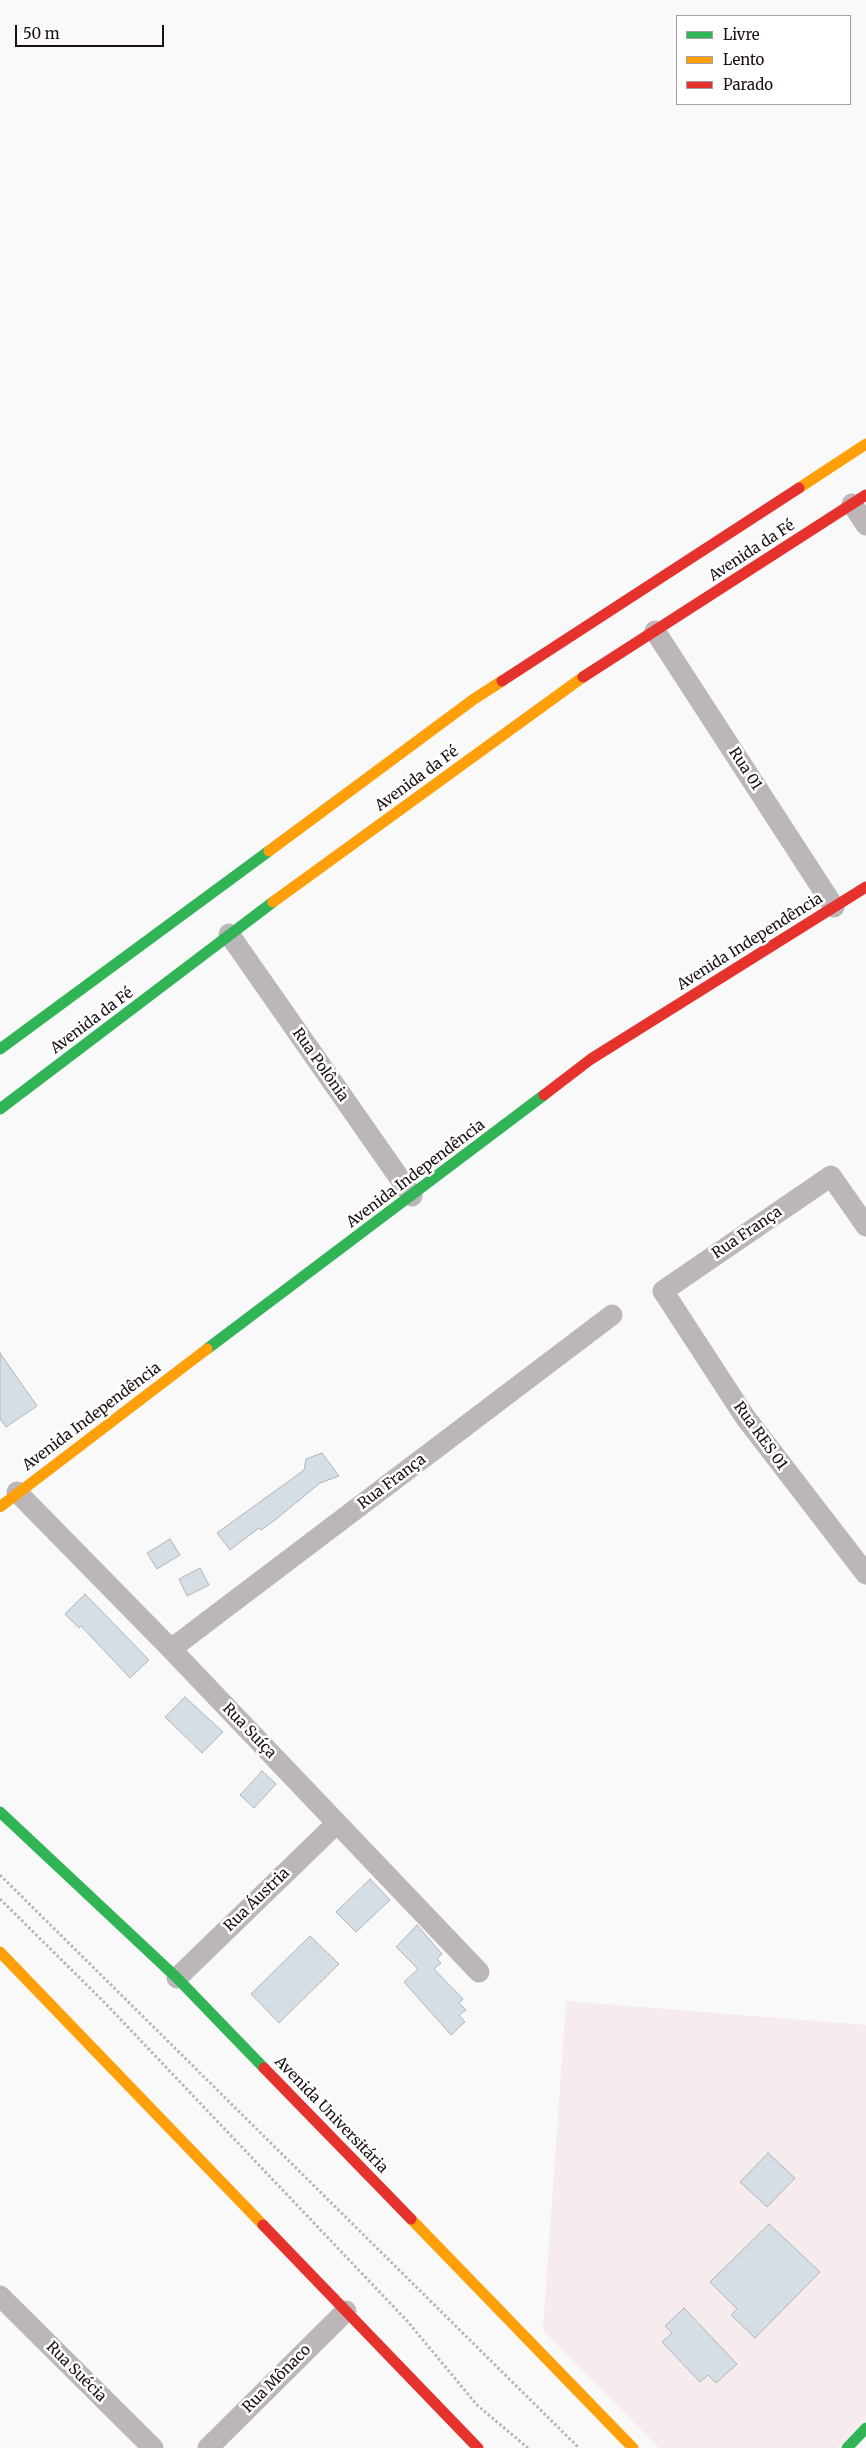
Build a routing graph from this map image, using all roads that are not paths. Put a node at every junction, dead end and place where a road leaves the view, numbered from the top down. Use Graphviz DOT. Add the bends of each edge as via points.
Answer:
graph roads {
  1 [pos="866,444"];
  2 [pos="859,500"];
  3 [pos="866,525"];
  4 [pos="655,631"];
  5 [pos="866,887"];
  6 [pos="834,907"];
  7 [pos="229,934"];
  8 [pos="0,1049"];
  9 [pos="0,1109"];
  10 [pos="412,1196"];
  11 [pos="866,1226"];
  12 [pos="663,1291"];
  13 [pos="612,1315"];
  14 [pos="17,1492"];
  15 [pos="0,1507"];
  16 [pos="866,1574"];
  17 [pos="171,1649"];
  18 [pos="0,1812"];
  19 [pos="337,1823"];
  20 [pos="0,1952"];
  21 [pos="479,1972"];
  22 [pos="177,1978"];
  23 [pos="0,2296"];
  24 [pos="346,2311"];
  25 [pos="866,2428"];
  26 [pos="153,2448"];
  27 [pos="208,2448"];
  28 [pos="478,2448"];
  29 [pos="633,2448"];
  30 [pos="847,2448"];
  1 -- 8 [label="main road, Avenida da Fé" via="474,699"];
  2 -- 3 [label="street"];
  2 -- 4 [label="main road, Avenida da Fé"];
  4 -- 6 [label="street, Rua 01"];
  4 -- 7 [label="main road, Avenida da Fé" via="566,688"];
  5 -- 6 [label="main road, Avenida Independência"];
  6 -- 10 [label="main road, Avenida Independência" via="591,1059"];
  7 -- 9 [label="main road, Avenida da Fé"];
  7 -- 10 [label="street, Rua Polônia"];
  10 -- 14 [label="main road, Avenida Independência"];
  11 -- 12 [label="street, Rua França" via="831,1176"];
  12 -- 16 [label="street, Rua RES 01" via="745,1417"];
  13 -- 17 [label="street, Rua França"];
  14 -- 15 [label="main road, Avenida Independência"];
  14 -- 17 [label="street, Rua Suíça"];
  17 -- 19 [label="street, Rua Suíça"];
  18 -- 22 [label="main road, Avenida Universitária"];
  19 -- 21 [label="street, Rua Suíça"];
  19 -- 22 [label="street, Rua Áustria"];
  20 -- 24 [label="main road"];
  22 -- 29 [label="main road, Avenida Universitária"];
  23 -- 26 [label="street, Rua Suécia"];
  24 -- 27 [label="street, Rua Mônaco"];
  24 -- 28 [label="main road"];
  25 -- 30 [label="main road"];
}
